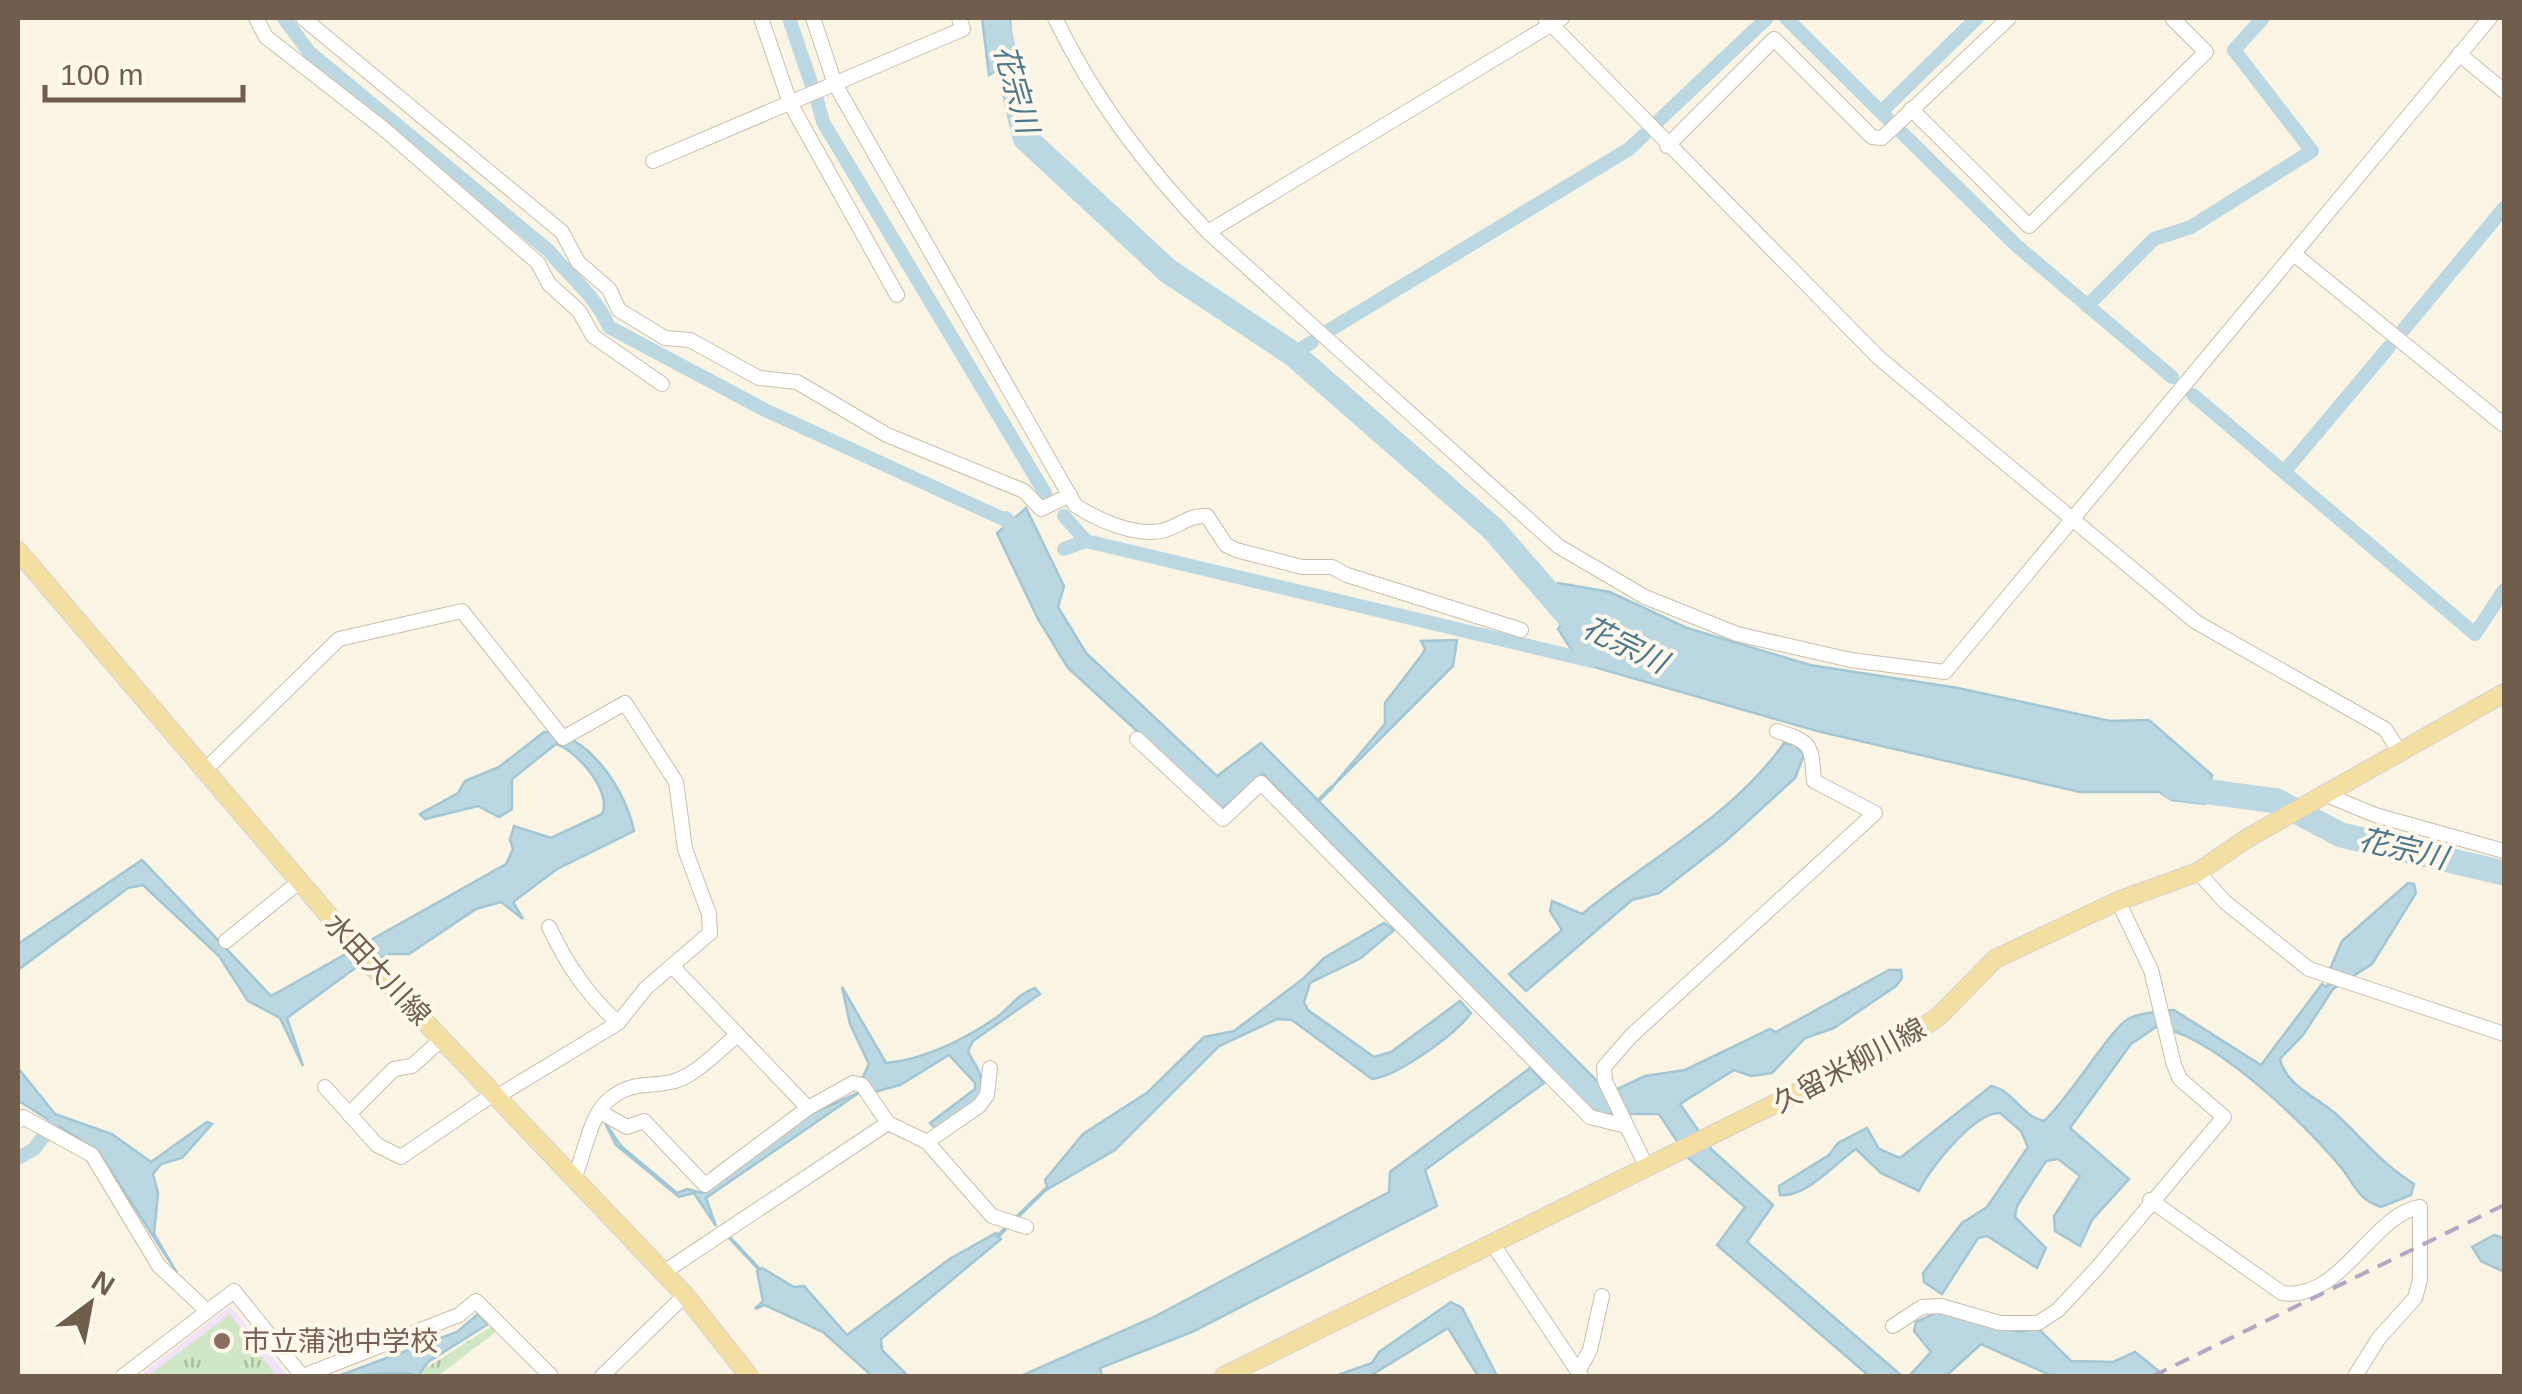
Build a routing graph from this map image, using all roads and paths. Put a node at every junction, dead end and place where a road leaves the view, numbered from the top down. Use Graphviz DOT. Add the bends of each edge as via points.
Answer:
graph roads {
  1 [pos="256,18"];
  2 [pos="303,18"];
  3 [pos="761,18"];
  4 [pos="813,18"];
  5 [pos="959,18"];
  6 [pos="1055,18"];
  7 [pos="2008,18"];
  8 [pos="2172,18"];
  9 [pos="2490,18"];
  10 [pos="1553,21"];
  11 [pos="2459,54"];
  12 [pos="835,84"];
  13 [pos="2504,91"];
  14 [pos="790,103"];
  15 [pos="1911,108"];
  16 [pos="1668,146"];
  17 [pos="653,162"];
  18 [pos="1208,232"];
  19 [pos="2294,254"];
  20 [pos="897,296"];
  21 [pos="662,384"];
  22 [pos="2504,426"];
  23 [pos="1070,495"];
  24 [pos="2071,519"];
  25 [pos="18,551"];
  26 [pos="1521,630"];
  27 [pos="2504,693"];
  28 [pos="1777,731"];
  29 [pos="1137,739"];
  30 [pos="2401,754"];
  31 [pos="204,772"];
  32 [pos="2319,799"];
  33 [pos="2504,851"];
  34 [pos="2198,872"];
  35 [pos="299,882"];
  36 [pos="2118,901"];
  37 [pos="549,927"];
  38 [pos="226,942"];
  39 [pos="672,966"];
  40 [pos="618,1023"];
  41 [pos="2504,1034"];
  42 [pos="735,1037"];
  43 [pos="442,1038"];
  44 [pos="990,1068"];
  45 [pos="325,1086"];
  46 [pos="496,1094"];
  47 [pos="808,1108"];
  48 [pos="602,1113"];
  49 [pos="349,1114"];
  50 [pos="18,1121"];
  51 [pos="888,1124"];
  52 [pos="1626,1126"];
  53 [pos="927,1142"];
  54 [pos="1646,1168"];
  55 [pos="575,1176"];
  56 [pos="2150,1200"];
  57 [pos="1026,1226"];
  58 [pos="1492,1243"];
  59 [pos="664,1272"];
  60 [pos="686,1295"];
  61 [pos="1602,1296"];
  62 [pos="206,1310"];
  63 [pos="1893,1326"];
  64 [pos="1236,1374"];
  65 [pos="1580,1374"];
  66 [pos="123,1376"];
  67 [pos="303,1376"];
  68 [pos="551,1376"];
  69 [pos="602,1376"];
  70 [pos="750,1376"];
  71 [pos="2354,1376"];
  1 -- 21 [label="street" via="266,37 538,263 593,336"];
  2 -- 23 [label="street" via="562,232 619,310 665,338 690,340 759,378 798,382 887,435 1024,491 1042,509"];
  3 -- 14 [label="street"];
  4 -- 12 [label="street"];
  5 -- 12 [label="street" via="963,29"];
  6 -- 18 [label="street" via="1085,80 1156,177"];
  7 -- 15 [label="street"];
  8 -- 15 [label="street" via="2206,52 2028,226"];
  9 -- 11 [label="street"];
  10 -- 16 [label="street"];
  10 -- 18 [label="street"];
  11 -- 13 [label="street"];
  11 -- 19 [label="street"];
  12 -- 14 [label="street"];
  12 -- 23 [label="street"];
  14 -- 17 [label="street"];
  14 -- 20 [label="street"];
  15 -- 16 [label="street" via="1882,138 1872,137 1774,40"];
  16 -- 24 [label="street" via="1879,358"];
  18 -- 24 [label="street" via="1558,546 1644,596 1737,634 1851,660 1945,672"];
  19 -- 22 [label="street"];
  19 -- 24 [label="street"];
  23 -- 26 [label="street" via="1088,514 1138,530 1158,532 1193,515 1207,516 1236,550 1302,567 1332,567"];
  24 -- 30 [label="street" via="2196,622 2385,729"];
  25 -- 31 [label="main road, 水田大川線"];
  27 -- 30 [label="main road, 久留米柳川線"];
  28 -- 52 [label="street" via="1812,748 1814,781 1876,813 1604,1067"];
  29 -- 52 [label="street" via="1223,819 1261,782 1590,1118"];
  30 -- 32 [label="main road, 久留米柳川線"];
  31 -- 35 [label="main road, 水田大川線"];
  31 -- 39 [label="street" via="338,639 462,610 563,738 624,702 667,762 685,849 712,929"];
  32 -- 33 [label="street"];
  32 -- 34 [label="main road, 久留米柳川線"];
  34 -- 36 [label="main road, 久留米柳川線"];
  34 -- 41 [label="street" via="2309,969"];
  35 -- 38 [label="street"];
  35 -- 43 [label="main road, 水田大川線"];
  36 -- 54 [label="main road, 久留米柳川線" via="1995,960 1906,1039"];
  36 -- 56 [label="street" via="2151,970 2180,1079 2224,1118"];
  37 -- 40 [label="street" via="567,964"];
  39 -- 40 [label="street"];
  39 -- 42 [label="street"];
  40 -- 46 [label="street"];
  42 -- 47 [label="street"];
  42 -- 48 [label="street" via="671,1082 646,1082 610,1098"];
  43 -- 46 [label="main road, 水田大川線"];
  43 -- 49 [label="street" via="412,1066 394,1068"];
  44 -- 53 [label="street" via="979,1106"];
  45 -- 49 [label="street"];
  46 -- 49 [label="street" via="401,1157 377,1145"];
  46 -- 55 [label="main road, 水田大川線"];
  47 -- 48 [label="street" via="705,1185 644,1121 627,1127"];
  47 -- 51 [label="street" via="862,1085"];
  48 -- 55 [label="street"];
  50 -- 62 [label="street" via="39,1125 92,1155 159,1266"];
  51 -- 53 [label="street"];
  51 -- 59 [label="street"];
  52 -- 54 [label="street"];
  53 -- 57 [label="street" via="980,1207"];
  54 -- 58 [label="main road, 久留米柳川線"];
  55 -- 59 [label="main road, 水田大川線"];
  56 -- 63 [label="street" via="2084,1282 2038,1323 2000,1323 1940,1306 1922,1307"];
  56 -- 71 [label="street" via="2282,1294 2293,1295 2338,1274 2386,1225 2420,1208 2415,1298"];
  58 -- 64 [label="main road, 久留米柳川線"];
  58 -- 65 [label="street"];
  59 -- 60 [label="main road, 水田大川線"];
  60 -- 69 [label="street"];
  60 -- 70 [label="main road, 水田大川線"];
  61 -- 65 [label="street"];
  62 -- 66 [label="street"];
  62 -- 67 [label="street" via="234,1291"];
  67 -- 68 [label="street" via="459,1315 476,1300"];
}
